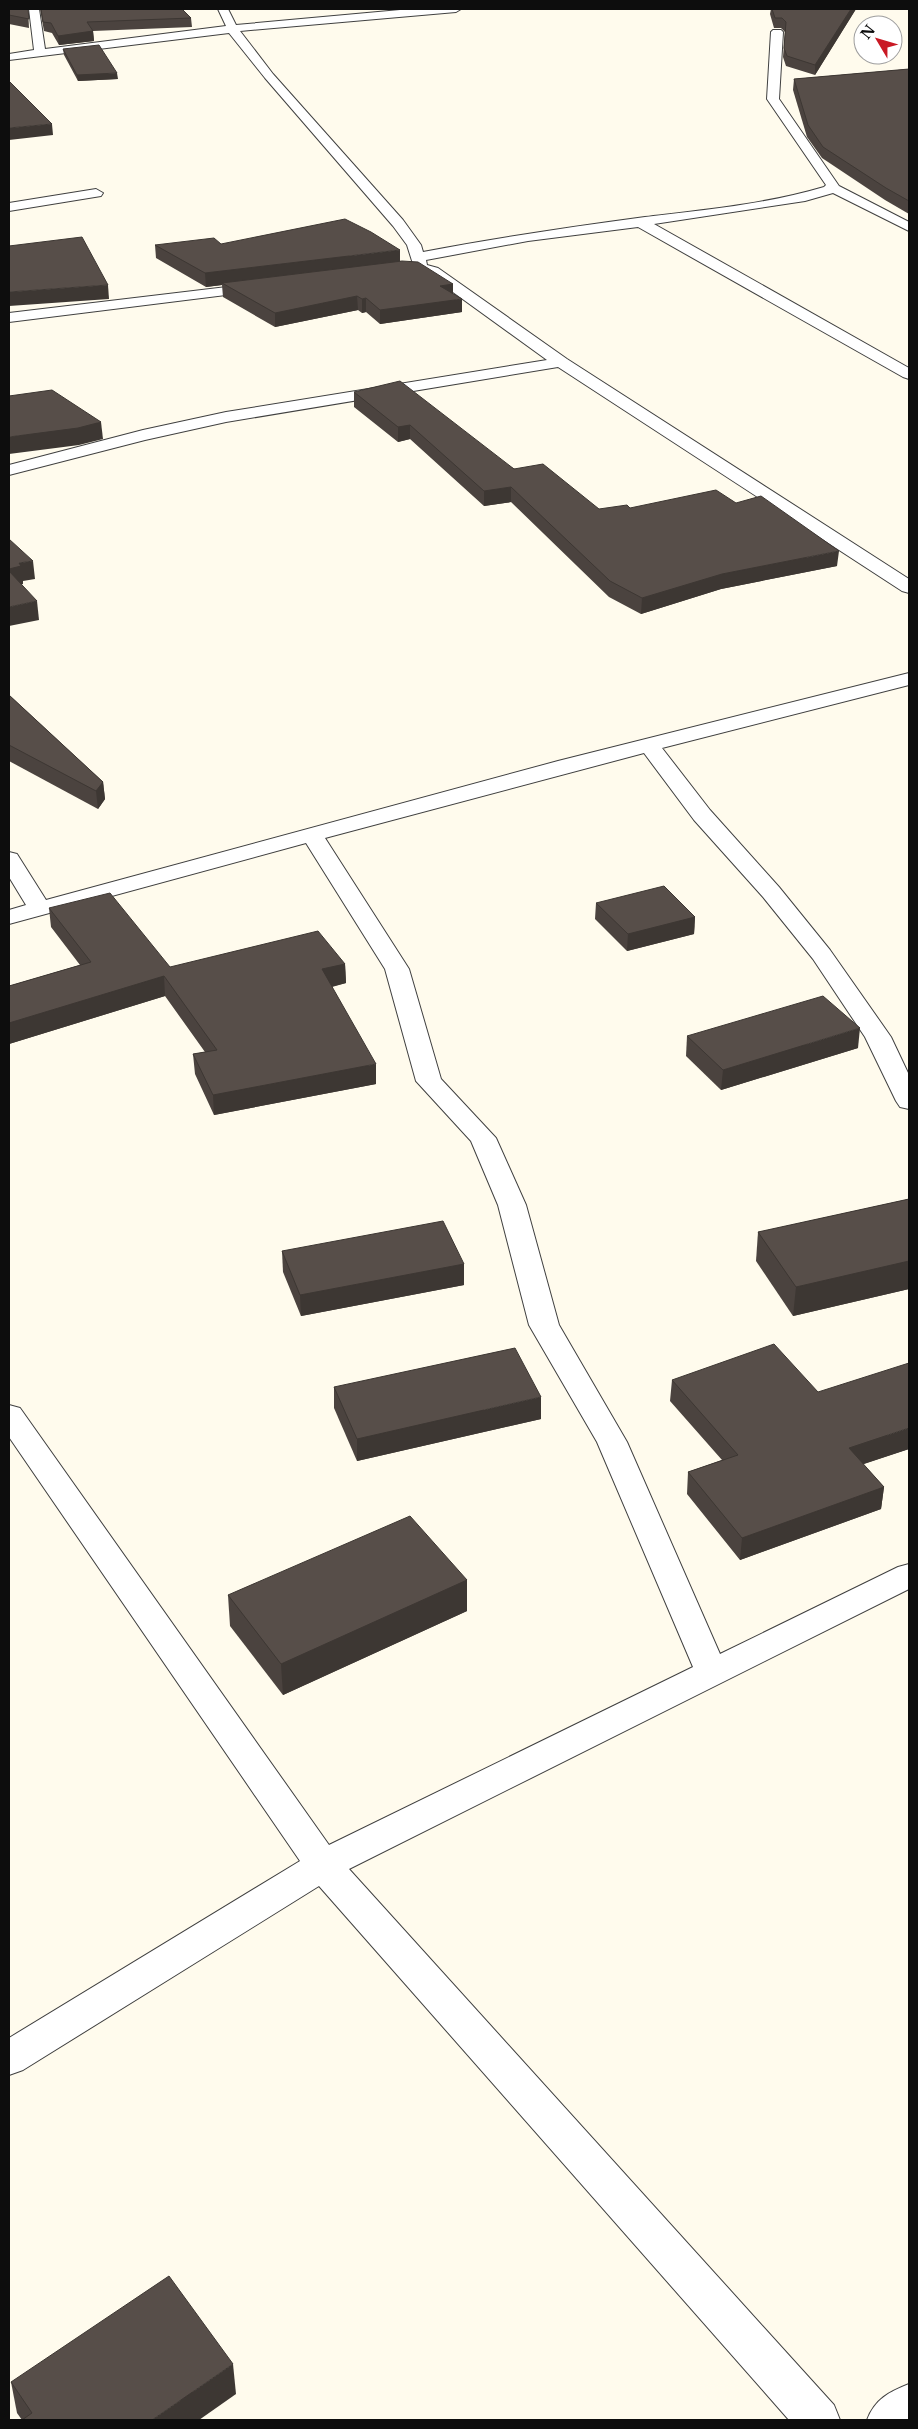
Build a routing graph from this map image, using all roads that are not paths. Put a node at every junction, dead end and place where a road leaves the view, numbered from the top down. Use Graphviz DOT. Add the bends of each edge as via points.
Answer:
graph roads {
  1 [pos="34,9"];
  2 [pos="223,9"];
  3 [pos="456,9"];
  4 [pos="410,10"];
  5 [pos="233,30"];
  6 [pos="777,32"];
  7 [pos="40,53"];
  8 [pos="9,57"];
  9 [pos="831,187"];
  10 [pos="96,193"];
  11 [pos="9,207"];
  12 [pos="640,222"];
  13 [pos="909,227"];
  14 [pos="419,262"];
  15 [pos="382,271"];
  16 [pos="274,285"];
  17 [pos="9,318"];
  18 [pos="561,362"];
  19 [pos="909,374"];
  20 [pos="9,470"];
  21 [pos="909,587"];
  22 [pos="909,679"];
  23 [pos="649,745"];
  24 [pos="312,836"];
  25 [pos="9,859"];
  26 [pos="39,908"];
  27 [pos="9,917"];
  28 [pos="909,1101"];
  29 [pos="9,1415"];
  30 [pos="909,1575"];
  31 [pos="712,1673"];
  32 [pos="323,1865"];
  33 [pos="9,2058"];
  34 [pos="909,2405"];
  35 [pos="818,2420"];
  36 [pos="889,2420"];
  1 -- 7 [label="street"];
  2 -- 5 [label="street"];
  3 -- 4 [label="street"];
  4 -- 5 [label="street"];
  5 -- 7 [label="street"];
  5 -- 14 [label="street" via="398,223 414,245"];
  6 -- 9 [label="street" via="773,99 833,185"];
  7 -- 8 [label="street"];
  9 -- 12 [label="street" via="805,197"];
  9 -- 13 [label="street"];
  10 -- 11 [label="street"];
  12 -- 14 [label="street" via="528,237"];
  12 -- 19 [label="street"];
  14 -- 15 [label="street"];
  14 -- 18 [label="street"];
  16 -- 17 [label="street"];
  18 -- 20 [label="street" via="226,417"];
  18 -- 21 [label="street"];
  22 -- 23 [label="street"];
  23 -- 24 [label="street"];
  23 -- 28 [label="street" via="702,815 822,955 878,1037"];
  24 -- 26 [label="street"];
  24 -- 31 [label="street" via="398,969 429,1081 483,1138 512,1205 544,1325 612,1442"];
  25 -- 26 [label="street"];
  26 -- 27 [label="street"];
  29 -- 32 [label="street"];
  30 -- 31 [label="street"];
  31 -- 32 [label="street"];
  32 -- 33 [label="street"];
  32 -- 35 [label="street"];
  34 -- 36 [label="street"];
}
